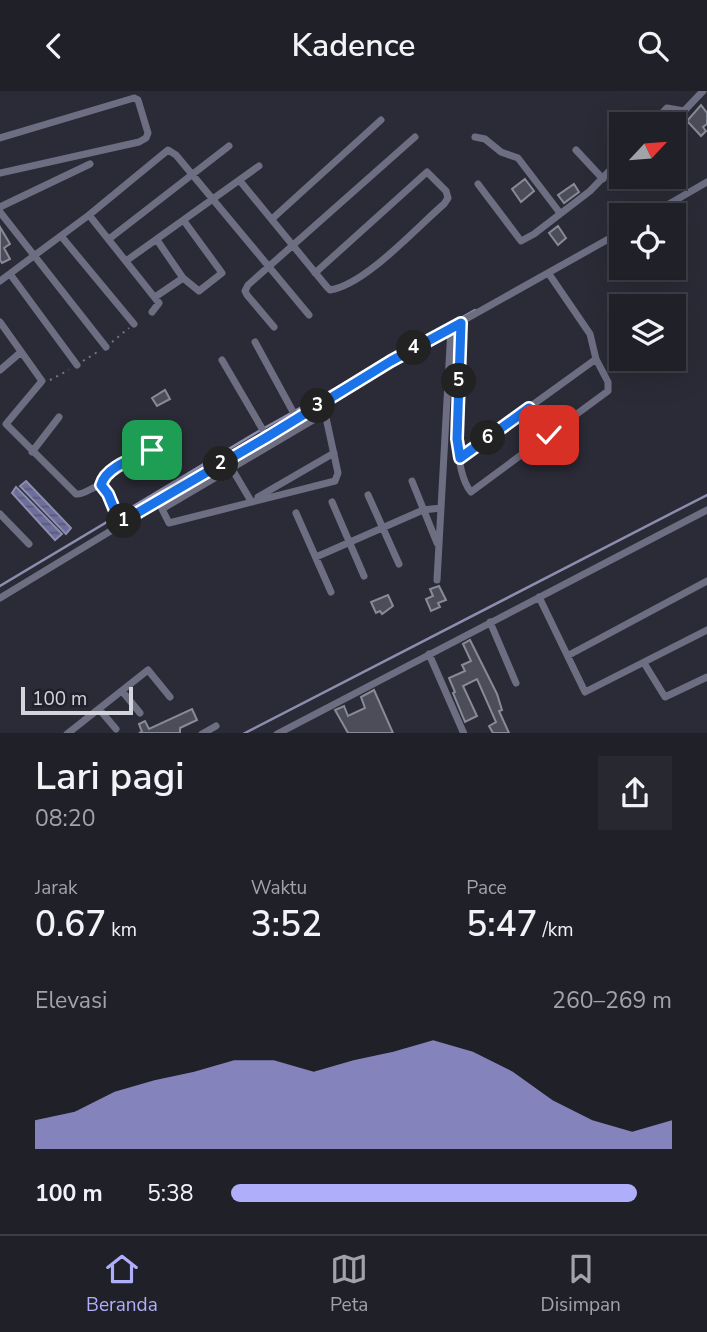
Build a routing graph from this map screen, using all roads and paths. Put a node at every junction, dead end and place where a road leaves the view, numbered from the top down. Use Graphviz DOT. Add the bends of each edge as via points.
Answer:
graph roads {
  1 [pos="703,91"];
  2 [pos="663,112"];
  3 [pos="381,120"];
  4 [pos="415,137"];
  5 [pos="475,137"];
  6 [pos="0,138"];
  7 [pos="229,146"];
  8 [pos="576,150"];
  9 [pos="90,164"];
  10 [pos="259,166"];
  11 [pos="609,172"];
  12 [pos="0,173"];
  13 [pos="191,175"];
  14 [pos="603,179"];
  15 [pos="240,181"];
  16 [pos="707,182"];
  17 [pos="478,184"];
  18 [pos="213,201"];
  19 [pos="671,203"];
  20 [pos="0,209"];
  21 [pos="560,213"];
  22 [pos="89,215"];
  23 [pos="272,219"];
  24 [pos="184,221"];
  25 [pos="61,236"];
  26 [pos="109,239"];
  27 [pos="609,239"];
  28 [pos="157,240"];
  29 [pos="293,244"];
  30 [pos="35,255"];
  31 [pos="126,261"];
  32 [pos="268,267"];
  33 [pos="0,269"];
  34 [pos="315,273"];
  35 [pos="549,274"];
  36 [pos="5,277"];
  37 [pos="183,278"];
  38 [pos="155,297"];
  39 [pos="152,311"];
  40 [pos="309,316"];
  41 [pos="461,323"];
  42 [pos="1,324"];
  43 [pos="134,324"];
  44 [pos="274,327"];
  45 [pos="451,328"];
  46 [pos="255,342"];
  47 [pos="106,347"];
  48 [pos="21,352"];
  49 [pos="596,359"];
  50 [pos="222,360"];
  51 [pos="78,365"];
  52 [pos="0,370"];
  53 [pos="529,408"];
  54 [pos="59,417"];
  55 [pos="296,417"];
  56 [pos="266,435"];
  57 [pos="549,435"];
  58 [pos="152,450"];
  59 [pos="32,452"];
  60 [pos="334,453"];
  61 [pos="460,458"];
  62 [pos="231,459"];
  63 [pos="234,468"];
  64 [pos="412,481"];
  65 [pos="101,485"];
  66 [pos="368,495"];
  67 [pos="251,501"];
  68 [pos="332,502"];
  69 [pos="152,504"];
  70 [pos="440,508"];
  71 [pos="423,510"];
  72 [pos="707,510"];
  73 [pos="157,512"];
  74 [pos="296,513"];
  75 [pos="0,514"];
  76 [pos="118,520"];
  77 [pos="382,528"];
  78 [pos="349,542"];
  79 [pos="29,544"];
  80 [pos="439,546"];
  81 [pos="316,557"];
  82 [pos="399,564"];
  83 [pos="364,576"];
  84 [pos="437,580"];
  85 [pos="707,581"];
  86 [pos="331,592"];
  87 [pos="539,597"];
  88 [pos="0,598"];
  89 [pos="490,622"];
  90 [pos="707,630"];
  91 [pos="429,654"];
  92 [pos="569,655"];
  93 [pos="643,663"];
  94 [pos="707,677"];
  95 [pos="516,683"];
  96 [pos="122,691"];
  97 [pos="170,697"];
  98 [pos="99,709"];
  99 [pos="140,713"];
  100 [pos="76,726"];
  101 [pos="216,726"];
  102 [pos="117,729"];
  103 [pos="67,733"];
  104 [pos="82,733"];
  105 [pos="202,733"];
  106 [pos="277,733"];
  107 [pos="464,733"];
  1 -- 2 [label="street" via="684,111 667,108"];
  3 -- 23 [label="street"];
  4 -- 29 [label="street"];
  5 -- 21 [label="street" via="520,159"];
  6 -- 12 [label="street" via="134,98 148,133 139,142"];
  7 -- 13 [label="street"];
  8 -- 14 [label="street"];
  9 -- 20 [label="street"];
  10 -- 15 [label="street"];
  11 -- 14 [label="street"];
  13 -- 18 [label="street"];
  13 -- 22 [label="street" via="172,151 164,152"];
  13 -- 26 [label="street"];
  14 -- 21 [label="street"];
  15 -- 18 [label="street"];
  15 -- 23 [label="street"];
  16 -- 19 [label="street"];
  17 -- 21 [label="street" via="521,241"];
  18 -- 24 [label="street"];
  18 -- 32 [label="street"];
  20 -- 30 [label="street"];
  22 -- 25 [label="street"];
  22 -- 26 [label="street"];
  23 -- 29 [label="street"];
  24 -- 28 [label="street"];
  24 -- 37 [label="street" via="222,273 197,292"];
  25 -- 30 [label="street"];
  25 -- 43 [label="street"];
  26 -- 31 [label="street"];
  27 -- 35 [label="street"];
  28 -- 31 [label="street"];
  28 -- 37 [label="street"];
  29 -- 32 [label="street"];
  29 -- 34 [label="street"];
  30 -- 36 [label="street"];
  30 -- 47 [label="street"];
  31 -- 38 [label="street"];
  32 -- 40 [label="street"];
  32 -- 44 [label="street" via="245,291"];
  33 -- 36 [label="street"];
  34 -- 34 [label="street" via="330,289 355,281 444,204 446,191 427,172"];
  35 -- 41 [label="street"];
  35 -- 49 [label="street" via="590,334"];
  36 -- 51 [label="street"];
  37 -- 38 [label="street"];
  38 -- 39 [label="street" via="159,306"];
  41 -- 45 [label="street"];
  41 -- 61 [label="street"];
  42 -- 48 [label="street"];
  43 -- 47 [label="path"];
  45 -- 55 [label="street"];
  45 -- 70 [label="street"];
  46 -- 55 [label="street"];
  48 -- 52 [label="street"];
  48 -- 59 [label="street" via="42,381 6,424"];
  49 -- 53 [label="street"];
  49 -- 57 [label="street" via="608,391"];
  50 -- 56 [label="street"];
  53 -- 57 [label="street"];
  53 -- 61 [label="street"];
  54 -- 59 [label="street"];
  55 -- 56 [label="street"];
  56 -- 62 [label="street"];
  57 -- 61 [label="street" via="471,492"];
  58 -- 65 [label="lane" via="109,472"];
  59 -- 65 [label="street" via="76,494"];
  60 -- 63 [label="street" via="325,413"];
  60 -- 67 [label="street"];
  60 -- 67 [label="street" via="338,476 333,482"];
  62 -- 63 [label="street"];
  62 -- 69 [label="street"];
  63 -- 67 [label="street"];
  63 -- 73 [label="street"];
  64 -- 71 [label="street"];
  65 -- 76 [label="street"];
  66 -- 77 [label="street"];
  67 -- 73 [label="street" via="169,523"];
  68 -- 78 [label="street"];
  69 -- 73 [label="street"];
  69 -- 76 [label="street"];
  70 -- 71 [label="street"];
  70 -- 80 [label="street"];
  71 -- 77 [label="street"];
  71 -- 80 [label="street"];
  72 -- 87 [label="street"];
  74 -- 81 [label="street"];
  75 -- 79 [label="street"];
  76 -- 88 [label="street"];
  77 -- 78 [label="street"];
  77 -- 82 [label="street"];
  78 -- 81 [label="street"];
  78 -- 83 [label="street"];
  80 -- 84 [label="street"];
  81 -- 86 [label="street"];
  85 -- 92 [label="street"];
  87 -- 89 [label="street"];
  87 -- 92 [label="street"];
  89 -- 91 [label="street"];
  89 -- 95 [label="street"];
  90 -- 93 [label="street"];
  91 -- 106 [label="street"];
  91 -- 107 [label="street"];
  92 -- 93 [label="street" via="585,692"];
  93 -- 94 [label="street" via="665,697"];
  96 -- 97 [label="street" via="149,670"];
  96 -- 98 [label="street"];
  96 -- 99 [label="street"];
  98 -- 100 [label="street"];
  98 -- 102 [label="street"];
  100 -- 103 [label="street"];
  100 -- 104 [label="street"];
  101 -- 105 [label="street"];
}
